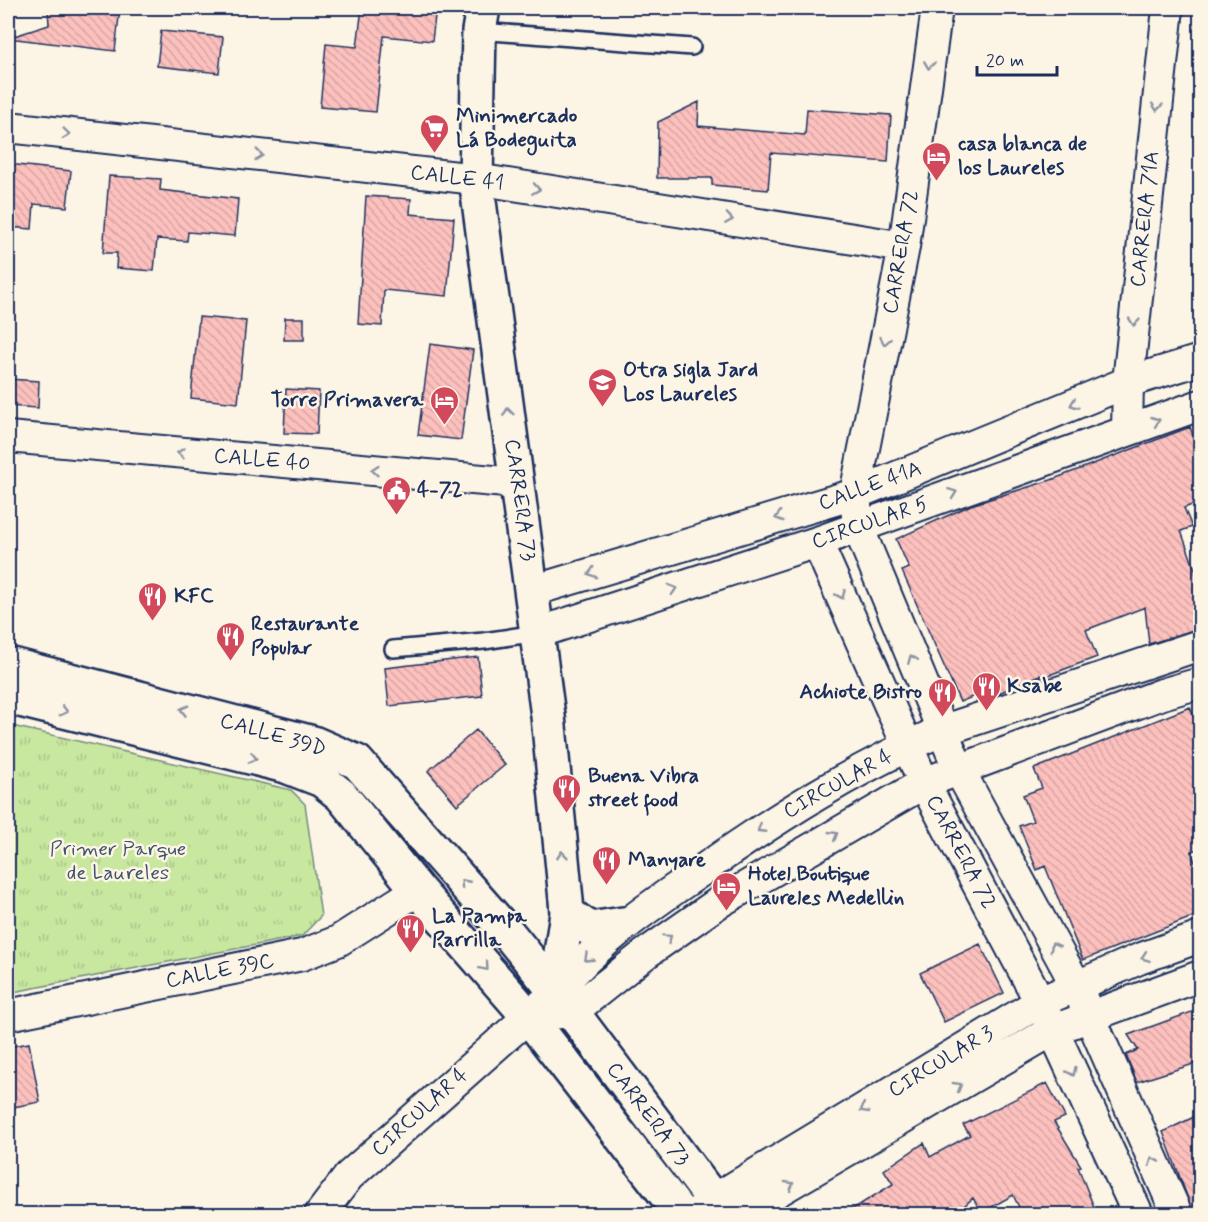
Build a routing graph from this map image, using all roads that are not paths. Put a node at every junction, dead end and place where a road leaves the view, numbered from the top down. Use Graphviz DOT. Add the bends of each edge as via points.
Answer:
graph roads {
  1 [pos="937,8"];
  2 [pos="1168,8"];
  3 [pos="481,20"];
  4 [pos="692,47"];
  5 [pos="8,127"];
  6 [pos="476,179"];
  7 [pos="904,247"];
  8 [pos="1200,360"];
  9 [pos="1128,382"];
  10 [pos="1200,405"];
  11 [pos="1126,431"];
  12 [pos="8,437"];
  13 [pos="517,483"];
  14 [pos="855,494"];
  15 [pos="858,527"];
  16 [pos="817,542"];
  17 [pos="532,591"];
  18 [pos="537,633"];
  19 [pos="1200,645"];
  20 [pos="393,649"];
  21 [pos="1152,659"];
  22 [pos="8,664"];
  23 [pos="1200,683"];
  24 [pos="1162,694"];
  25 [pos="8,697"];
  26 [pos="941,731"];
  27 [pos="908,745"];
  28 [pos="958,768"];
  29 [pos="924,783"];
  30 [pos="417,890"];
  31 [pos="567,914"];
  32 [pos="623,924"];
  33 [pos="1200,937"];
  34 [pos="1200,976"];
  35 [pos="1076,985"];
  36 [pos="563,1002"];
  37 [pos="1040,1002"];
  38 [pos="8,1015"];
  39 [pos="1089,1015"];
  40 [pos="527,1016"];
  41 [pos="1053,1030"];
  42 [pos="718,1211"];
  43 [pos="320,1215"];
  44 [pos="681,1215"];
  45 [pos="1138,1215"];
  46 [pos="1177,1215"];
  1 -- 7 [label="street, CARRERA 72, one-way"];
  2 -- 9 [label="street, CARRERA 71A, one-way"];
  3 -- 4 [label="lane"];
  3 -- 6 [label="street, CARRERA 73"];
  5 -- 6 [label="street, CALLE 41, one-way"];
  6 -- 7 [label="street, CALLE 41, one-way"];
  13 -- 6 [label="street, CARRERA 73, one-way"];
  7 -- 14 [label="street, CARRERA 72, one-way"];
  8 -- 9 [label="street, CALLE 41A"];
  9 -- 11 [label="street, CARRERA 71A"];
  9 -- 14 [label="street, CALLE 41A, one-way"];
  11 -- 10 [label="street, CIRCULAR 5, one-way"];
  15 -- 11 [label="street, CIRCULAR 5, one-way"];
  13 -- 12 [label="street, CALLE 40, one-way"];
  13 -- 17 [label="street, CARRERA 73"];
  14 -- 15 [label="street, CARRERA 72"];
  14 -- 16 [label="street, CARRERA 72"];
  14 -- 17 [label="street, CALLE 41A, one-way"];
  15 -- 16 [label="street, CIRCULAR 5"];
  26 -- 15 [label="street, CARRERA 72, one-way"];
  18 -- 16 [label="street, CIRCULAR 5, one-way"];
  16 -- 27 [label="street, CARRERA 72, one-way"];
  17 -- 18 [label="street, CARRERA 73"];
  18 -- 20 [label="lane" via="484,642"];
  31 -- 18 [label="street, CARRERA 73, one-way"];
  19 -- 21 [label="street, CIRCULAR 4"];
  21 -- 24 [label="street"];
  21 -- 26 [label="street, CIRCULAR 4"];
  36 -- 22 [label="street, CALLE 39D, one-way" via="507,932 357,762 313,743"];
  23 -- 24 [label="street, CIRCULAR 4"];
  24 -- 28 [label="street, CIRCULAR 4"];
  25 -- 30 [label="street, CALLE 39D, one-way" via="286,766 322,780 341,795"];
  26 -- 27 [label="street, CIRCULAR 4"];
  26 -- 28 [label="street, CARRERA 72"];
  27 -- 29 [label="street, CARRERA 72"];
  27 -- 32 [label="street, CIRCULAR 4, one-way" via="811,796"];
  28 -- 29 [label="street, CIRCULAR 4"];
  35 -- 28 [label="street, CARRERA 72, one-way"];
  36 -- 29 [label="street, CIRCULAR 4, one-way" via="645,954 718,903"];
  29 -- 37 [label="street, CARRERA 72"];
  30 -- 38 [label="street, CALLE 39C" via="338,942 302,955"];
  30 -- 40 [label="street, CALLE 39D, one-way"];
  31 -- 32 [label="street" via="590,929"];
  31 -- 36 [label="street, CARRERA 73"];
  32 -- 36 [label="street, CIRCULAR 4, one-way" via="569,975"];
  33 -- 35 [label="street, CIRCULAR 3, one-way"];
  34 -- 39 [label="street, CIRCULAR 3"];
  35 -- 37 [label="street, CIRCULAR 3"];
  35 -- 39 [label="street, CARRERA 72"];
  36 -- 40 [label="street, CIRCULAR 4"];
  36 -- 42 [label="street, CARRERA 73"];
  37 -- 41 [label="street, CARRERA 72"];
  37 -- 42 [label="street, CIRCULAR 3, one-way"];
  39 -- 41 [label="street, CIRCULAR 3"];
  46 -- 39 [label="street, CARRERA 72, one-way"];
  40 -- 43 [label="street, CIRCULAR 4" via="349,1176"];
  40 -- 44 [label="street, CARRERA 73"];
  42 -- 41 [label="street, CIRCULAR 3, one-way"];
  41 -- 45 [label="street, CARRERA 72, one-way"];
}
